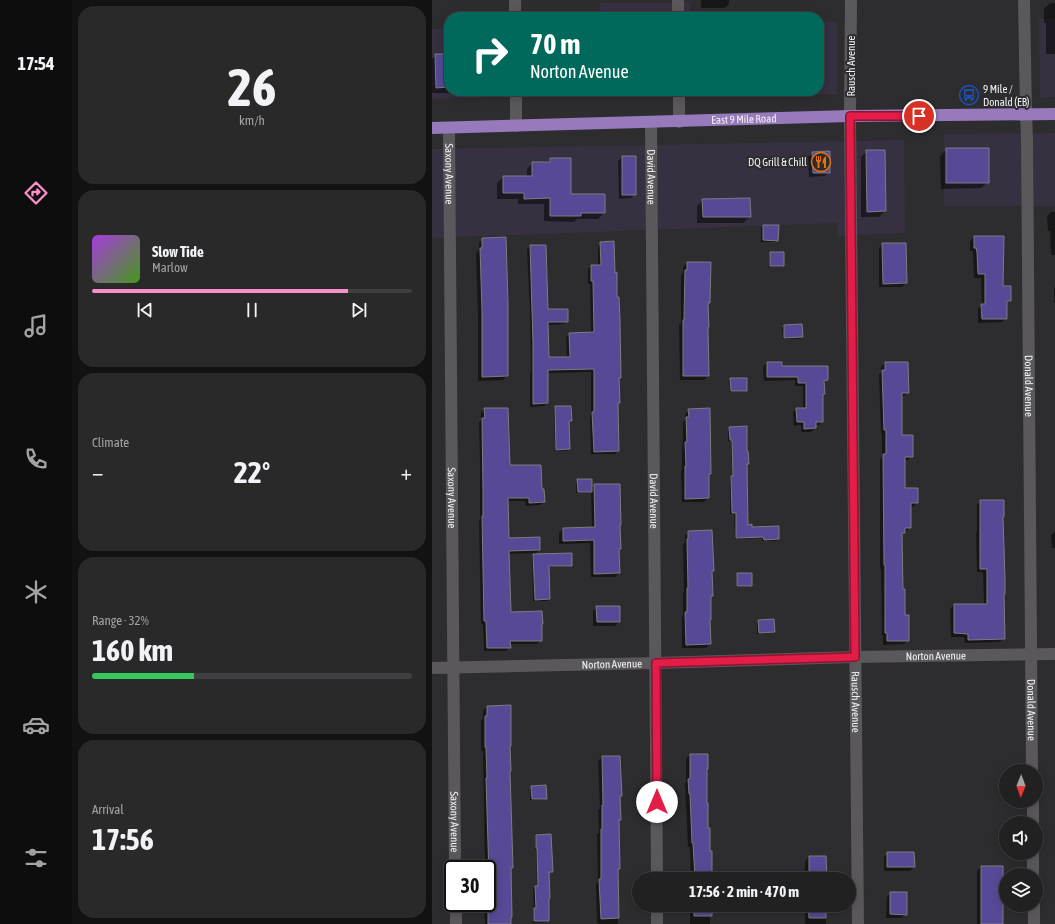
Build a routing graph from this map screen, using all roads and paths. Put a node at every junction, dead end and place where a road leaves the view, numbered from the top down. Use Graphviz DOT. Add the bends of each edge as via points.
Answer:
graph roads {
  1 [pos="515,0"];
  2 [pos="678,0"];
  3 [pos="851,0"];
  4 [pos="1024,0"];
  5 [pos="515,12"];
  6 [pos="678,12"];
  7 [pos="516,96"];
  8 [pos="679,96"];
  9 [pos="1026,113"];
  10 [pos="1055,114"];
  11 [pos="850,116"];
  12 [pos="679,122"];
  13 [pos="651,123"];
  14 [pos="516,126"];
  15 [pos="432,128"];
  16 [pos="448,128"];
  17 [pos="1031,654"];
  18 [pos="1055,654"];
  19 [pos="855,657"];
  20 [pos="656,663"];
  21 [pos="454,667"];
  22 [pos="432,668"];
  23 [pos="1032,764"];
  24 [pos="455,860"];
  25 [pos="657,872"];
  26 [pos="456,912"];
  27 [pos="657,912"];
  28 [pos="1034,912"];
  29 [pos="456,924"];
  30 [pos="657,924"];
  31 [pos="858,924"];
  32 [pos="1034,924"];
  1 -- 5 [label="street"];
  2 -- 6 [label="street"];
  3 -- 11 [label="street, Rausch Avenue"];
  4 -- 9 [label="street, Donald Avenue"];
  7 -- 14 [label="street"];
  8 -- 12 [label="street"];
  9 -- 10 [label="main road, East 9 Mile Road"];
  9 -- 11 [label="main road, East 9 Mile Road"];
  9 -- 17 [label="street, Donald Avenue"];
  11 -- 12 [label="main road, East 9 Mile Road"];
  11 -- 19 [label="street, Rausch Avenue"];
  12 -- 13 [label="main road, East 9 Mile Road"];
  13 -- 14 [label="main road, East 9 Mile Road"];
  13 -- 20 [label="street, David Avenue"];
  14 -- 16 [label="main road, East 9 Mile Road"];
  15 -- 16 [label="main road, East 9 Mile Road"];
  16 -- 21 [label="street, Saxony Avenue"];
  17 -- 18 [label="street, Norton Avenue"];
  17 -- 19 [label="street, Norton Avenue"];
  17 -- 23 [label="street, Donald Avenue"];
  19 -- 20 [label="street, Norton Avenue"];
  19 -- 31 [label="street, Rausch Avenue"];
  20 -- 21 [label="street, Norton Avenue"];
  20 -- 25 [label="street, David Avenue"];
  21 -- 22 [label="street, Norton Avenue"];
  21 -- 24 [label="street, Saxony Avenue"];
  26 -- 29 [label="street"];
  27 -- 30 [label="street"];
  28 -- 32 [label="street"];
}
